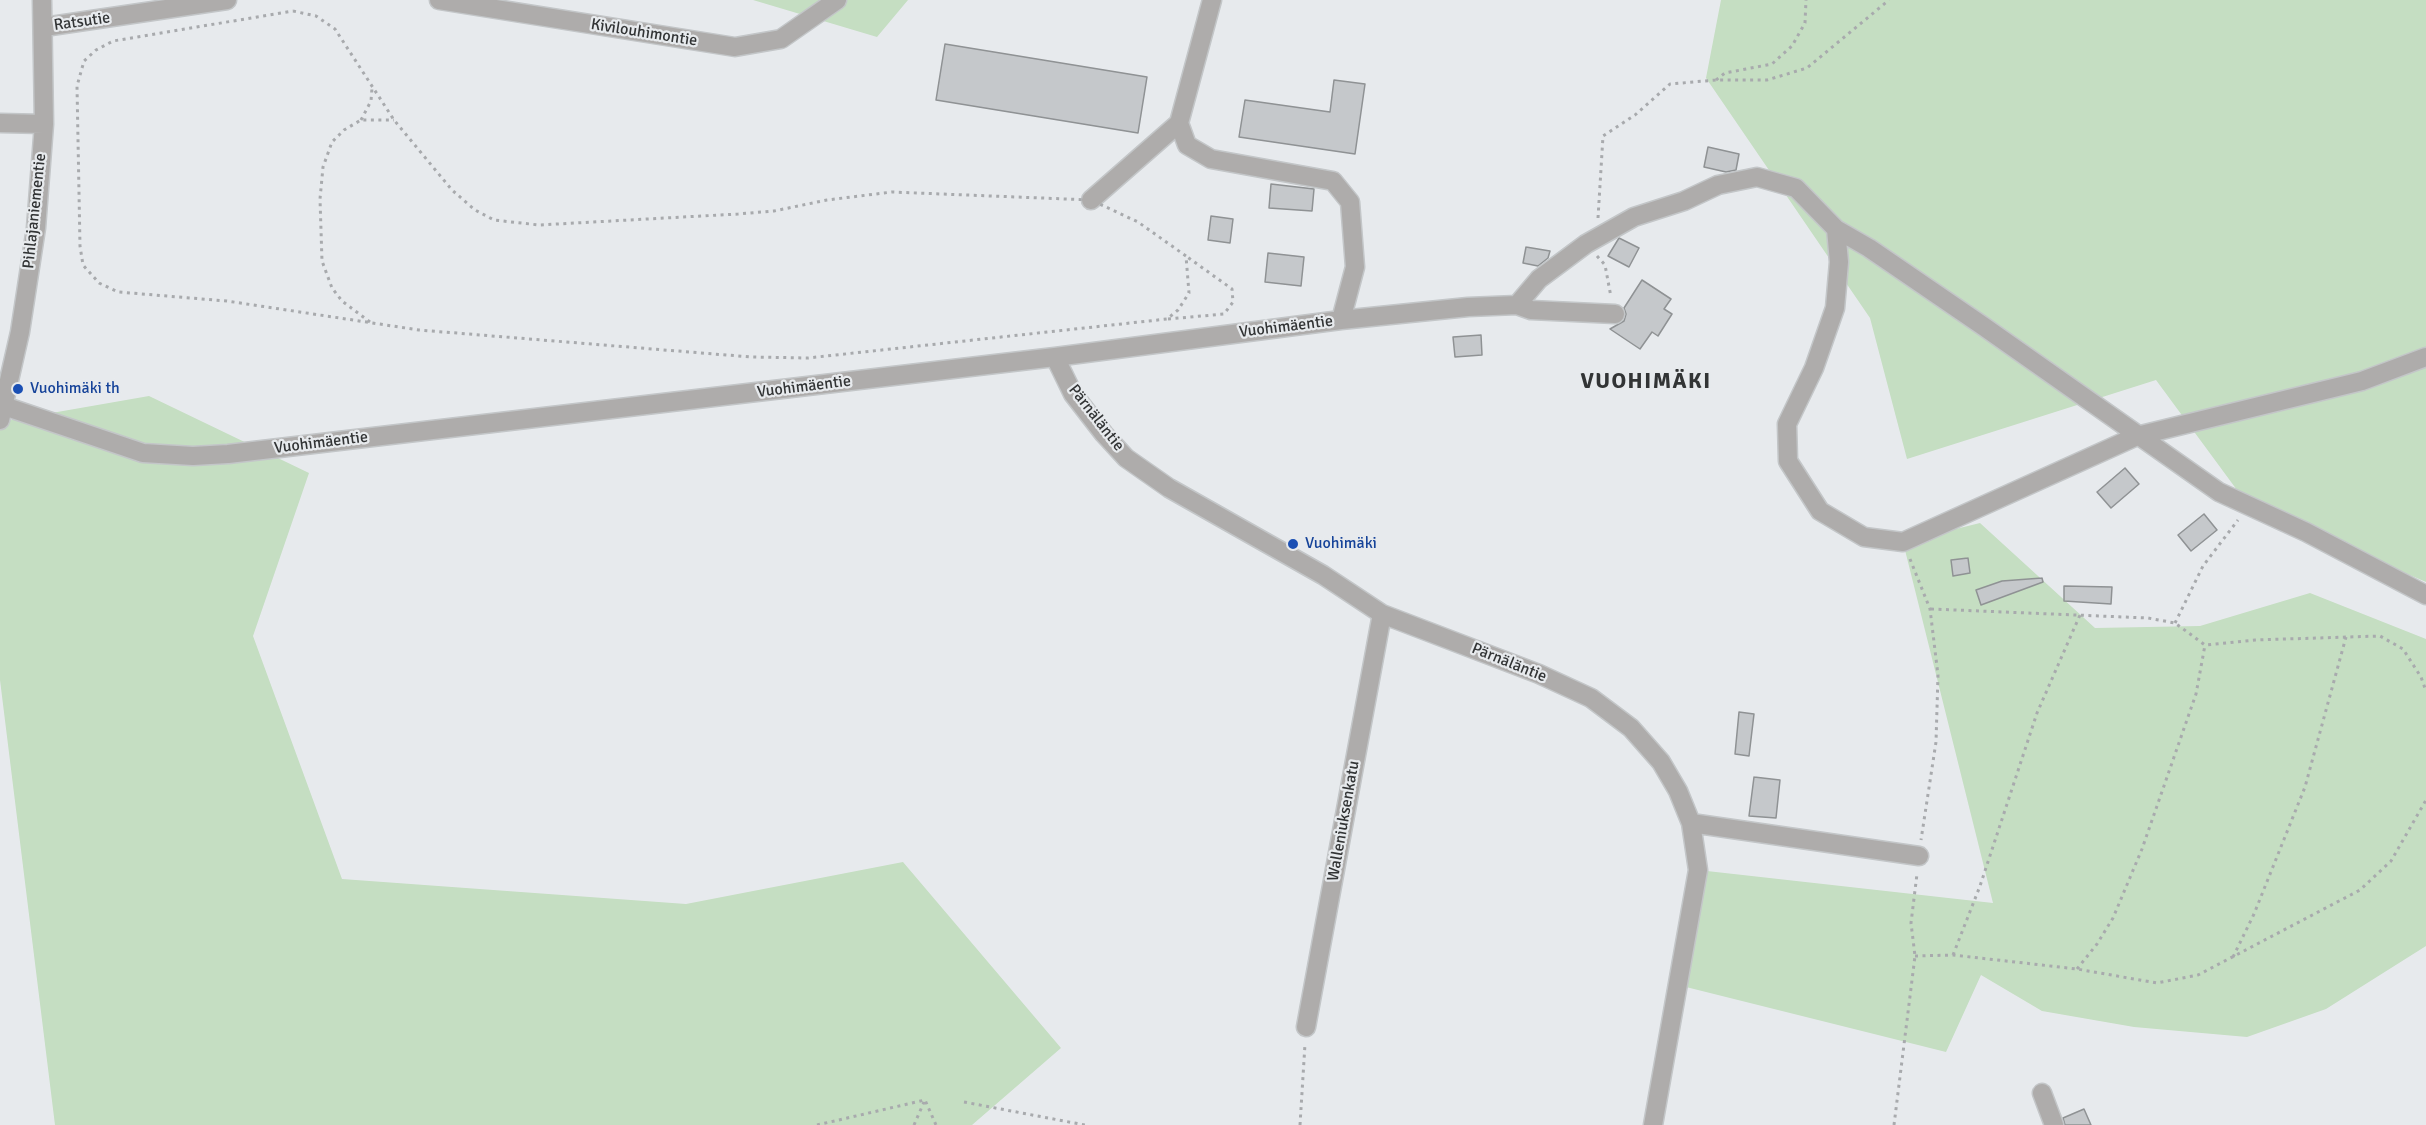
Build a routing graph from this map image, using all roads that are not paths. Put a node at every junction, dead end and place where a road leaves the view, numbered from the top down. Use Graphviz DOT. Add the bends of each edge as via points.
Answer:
graph roads {
  1 [pos="42,0"];
  2 [pos="227,0"];
  3 [pos="440,0"];
  4 [pos="837,0"];
  5 [pos="1212,0"];
  6 [pos="44,27"];
  7 [pos="0,123"];
  8 [pos="1179,123"];
  9 [pos="44,124"];
  10 [pos="1091,200"];
  11 [pos="1836,229"];
  12 [pos="1517,305"];
  13 [pos="1615,314"];
  14 [pos="1341,320"];
  15 [pos="1055,357"];
  16 [pos="2426,357"];
  17 [pos="2,413"];
  18 [pos="2138,436"];
  19 [pos="2426,596"];
  20 [pos="1382,614"];
  21 [pos="1691,823"];
  22 [pos="1919,856"];
  23 [pos="1306,1027"];
  24 [pos="2042,1093"];
  25 [pos="1653,1125"];
  26 [pos="2054,1125"];
  1 -- 6 [label="street, Pihlajaniementie"];
  2 -- 6 [label="street, Ratsutie"];
  3 -- 4 [label="street, Kivilouhimontie" via="735,47 781,39"];
  5 -- 8 [label="street"];
  6 -- 9 [label="street, Pihlajaniementie"];
  7 -- 9 [label="street"];
  8 -- 10 [label="street"];
  8 -- 14 [label="street" via="1187,145 1211,159 1333,181 1350,202 1355,267"];
  9 -- 17 [label="street, Pihlajaniementie" via="36,228"];
  11 -- 12 [label="street" via="1796,188 1757,177 1718,185 1634,217 1591,241 1539,279"];
  11 -- 18 [label="street" via="1983,326"];
  11 -- 18 [label="street" via="1839,262 1835,308 1814,368 1787,424 1788,461 1820,511 1864,537 1903,542"];
  12 -- 13 [label="street, Vuohimäentie" via="1531,310"];
  12 -- 14 [label="street, Vuohimäentie"];
  14 -- 15 [label="street, Vuohimäentie"];
  15 -- 17 [label="street, Vuohimäentie" via="193,456 143,453"];
  15 -- 20 [label="street, Pärnäläntie" via="1073,394 1126,458 1169,488 1323,575"];
  16 -- 18 [label="street" via="2362,381"];
  18 -- 19 [label="street" via="2219,492 2306,532"];
  20 -- 21 [label="street, Pärnäläntie" via="1591,698 1632,728 1661,762"];
  20 -- 23 [label="street, Walleniuksenkatu"];
  21 -- 22 [label="street"];
  21 -- 25 [label="street, Pärnäläntie" via="1698,870"];
  24 -- 26 [label="street"];
}
